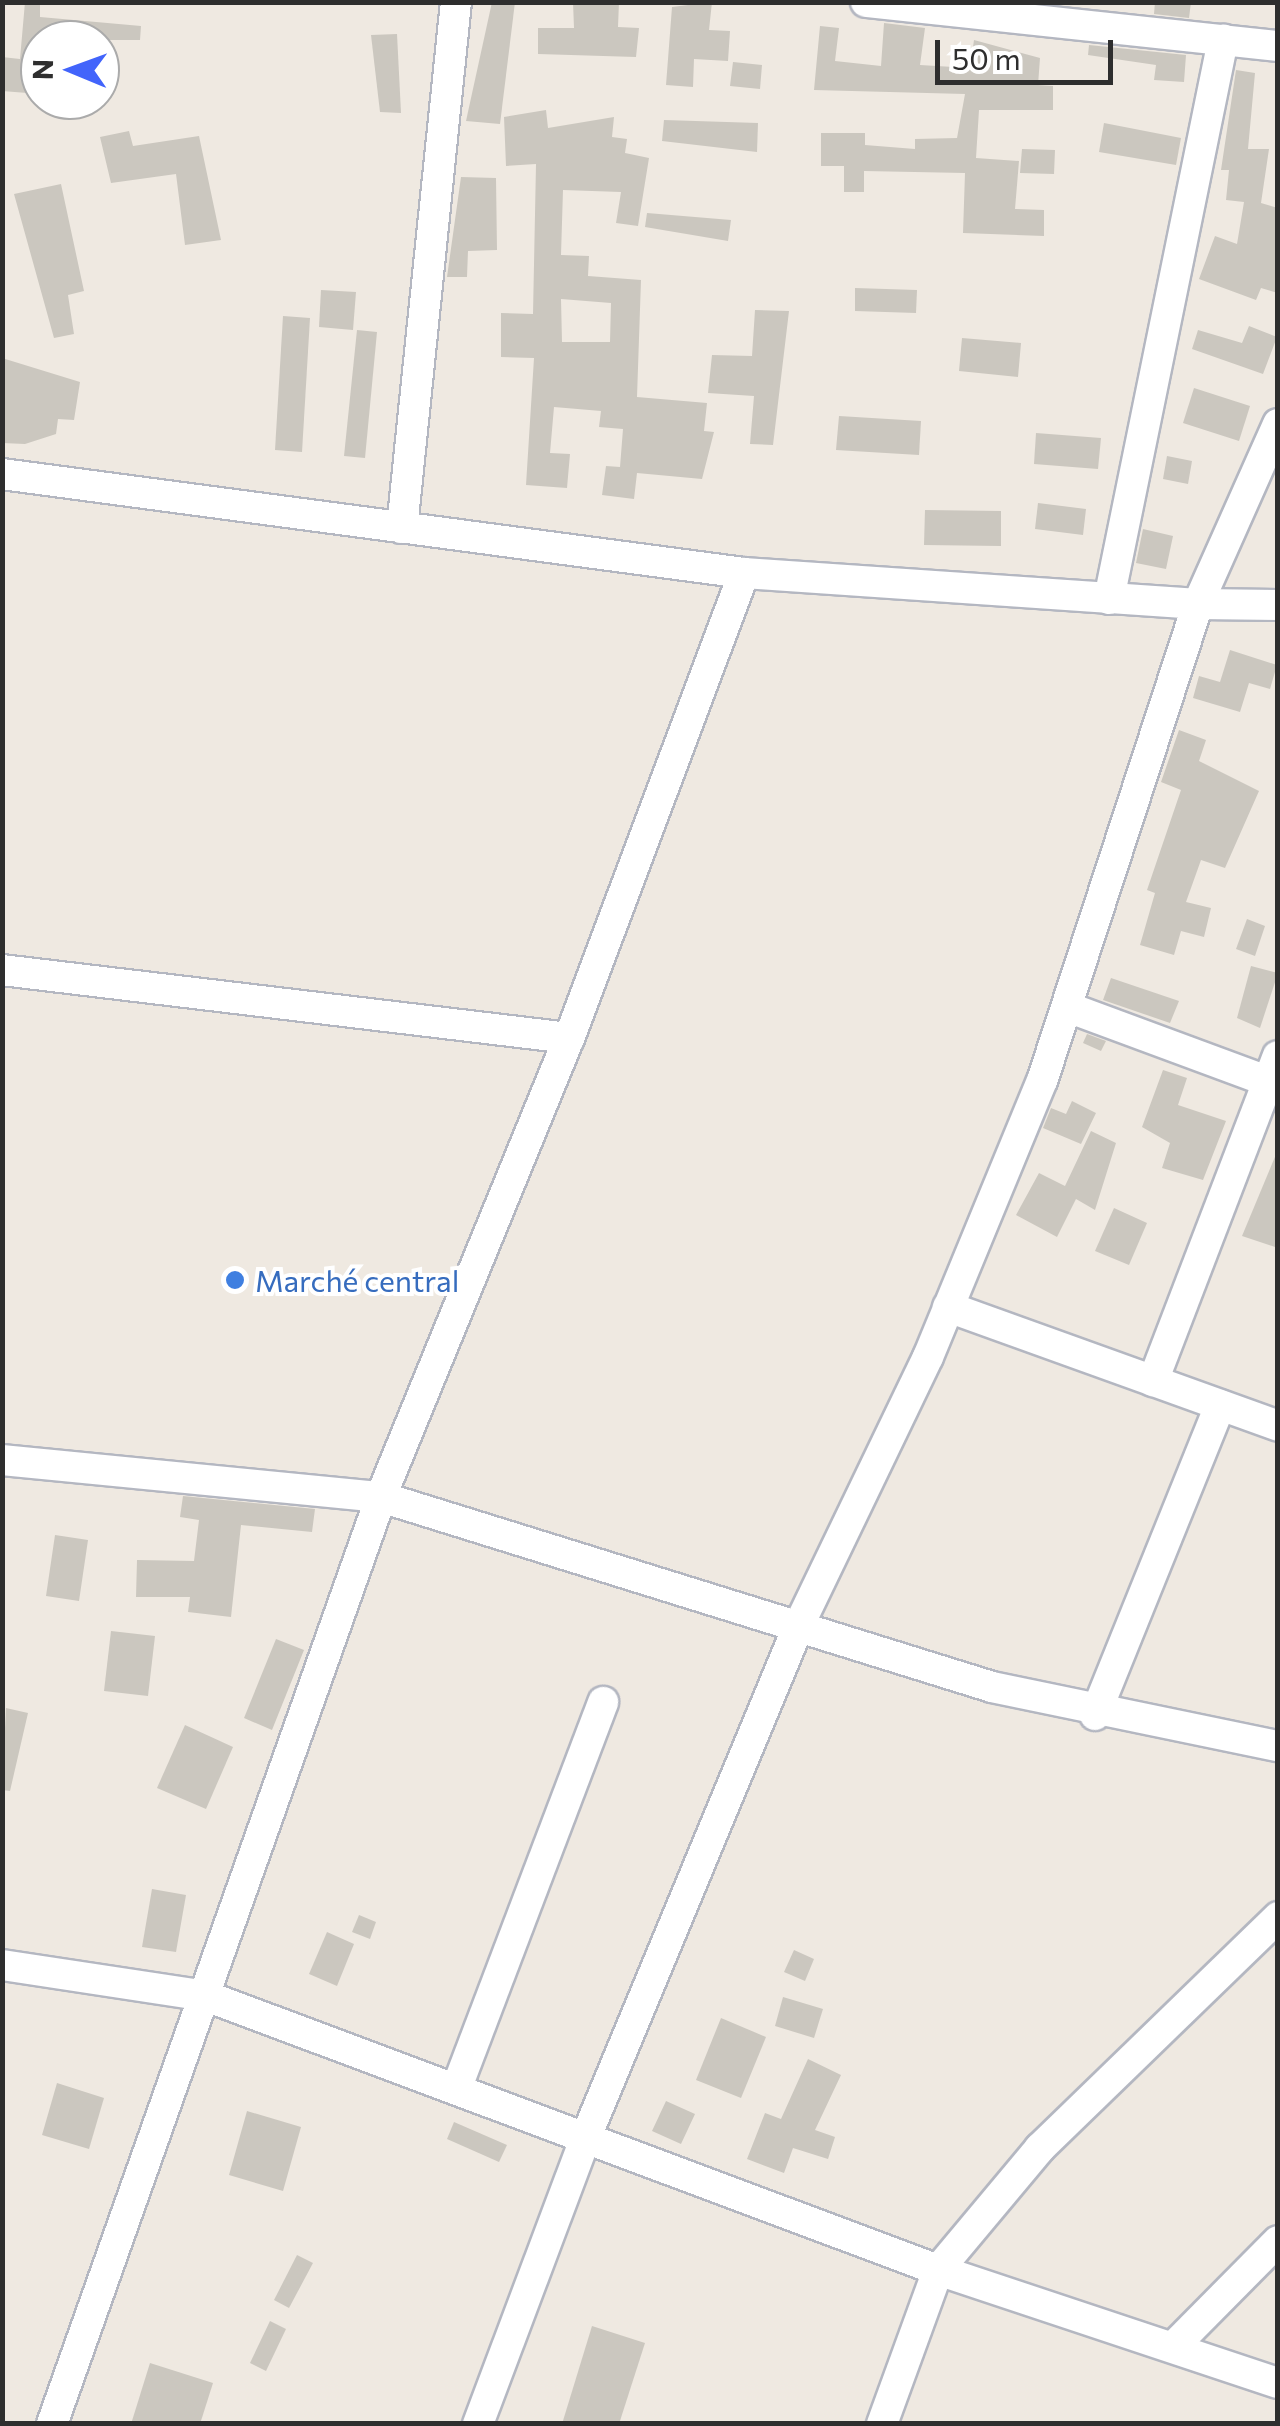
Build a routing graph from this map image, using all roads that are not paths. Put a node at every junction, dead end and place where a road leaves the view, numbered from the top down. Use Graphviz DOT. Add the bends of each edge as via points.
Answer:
graph roads {
  1 [pos="456,2"];
  2 [pos="866,2"];
  3 [pos="1223,40"];
  4 [pos="1278,46"];
  5 [pos="1278,424"];
  6 [pos="2,474"];
  7 [pos="402,528"];
  8 [pos="744,573"];
  9 [pos="1109,599"];
  10 [pos="1198,604"];
  11 [pos="1278,605"];
  12 [pos="2,970"];
  13 [pos="1067,1008"];
  14 [pos="570,1038"];
  15 [pos="1274,1074"];
  16 [pos="948,1307"];
  17 [pos="1153,1382"];
  18 [pos="1220,1405"];
  19 [pos="1278,1426"];
  20 [pos="2,1460"];
  21 [pos="381,1497"];
  22 [pos="799,1625"];
  23 [pos="602,1702"];
  24 [pos="1094,1715"];
  25 [pos="1278,1746"];
  26 [pos="1278,1916"];
  27 [pos="2,1965"];
  28 [pos="206,1996"];
  29 [pos="457,2087"];
  30 [pos="585,2139"];
  31 [pos="1278,2241"];
  32 [pos="938,2270"];
  33 [pos="1175,2345"];
  34 [pos="1278,2383"];
  35 [pos="52,2424"];
  36 [pos="478,2424"];
  37 [pos="882,2424"];
  1 -- 7 [label="street"];
  2 -- 3 [label="street"];
  3 -- 4 [label="street"];
  3 -- 9 [label="street"];
  5 -- 10 [label="street"];
  6 -- 7 [label="street"];
  7 -- 8 [label="street"];
  8 -- 9 [label="street"];
  8 -- 14 [label="street"];
  9 -- 10 [label="street"];
  10 -- 11 [label="street"];
  10 -- 13 [label="street"];
  12 -- 14 [label="street"];
  13 -- 15 [label="street"];
  13 -- 16 [label="street"];
  14 -- 21 [label="street"];
  15 -- 17 [label="street"];
  16 -- 17 [label="street"];
  16 -- 22 [label="street"];
  17 -- 18 [label="street"];
  18 -- 19 [label="street"];
  18 -- 24 [label="street"];
  20 -- 21 [label="street"];
  21 -- 22 [label="street"];
  21 -- 28 [label="street"];
  22 -- 24 [label="street"];
  22 -- 30 [label="street"];
  23 -- 29 [label="street"];
  24 -- 25 [label="street"];
  26 -- 32 [label="street" via="1040,2148"];
  27 -- 28 [label="street"];
  28 -- 29 [label="street"];
  28 -- 35 [label="street"];
  29 -- 30 [label="street"];
  30 -- 32 [label="street"];
  30 -- 36 [label="street"];
  31 -- 33 [label="street"];
  32 -- 33 [label="street"];
  32 -- 37 [label="street"];
  33 -- 34 [label="street"];
}
